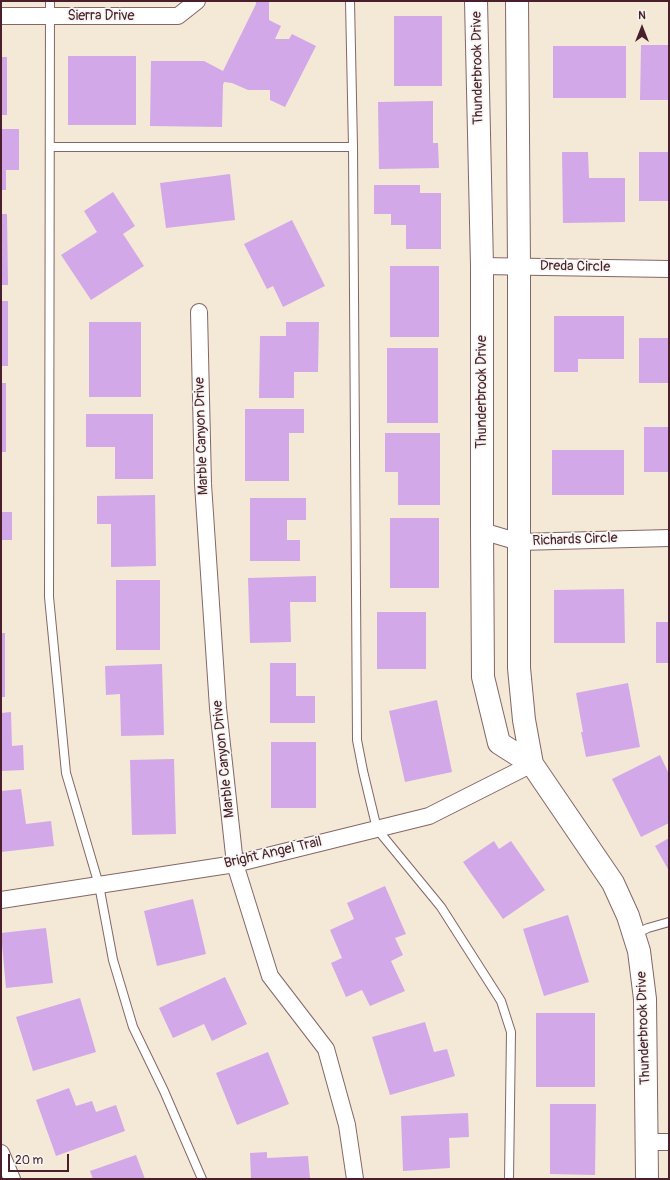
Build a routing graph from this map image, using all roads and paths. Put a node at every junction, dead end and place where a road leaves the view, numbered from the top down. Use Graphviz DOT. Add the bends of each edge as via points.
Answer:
graph roads {
  1 [pos="197,1"];
  2 [pos="350,1"];
  3 [pos="476,1"];
  4 [pos="517,1"];
  5 [pos="50,8"];
  6 [pos="1,16"];
  7 [pos="50,147"];
  8 [pos="353,147"];
  9 [pos="482,266"];
  10 [pos="519,267"];
  11 [pos="669,269"];
  12 [pos="199,312"];
  13 [pos="482,531"];
  14 [pos="669,538"];
  15 [pos="519,542"];
  16 [pos="532,764"];
  17 [pos="377,829"];
  18 [pos="235,864"];
  19 [pos="99,884"];
  20 [pos="1,900"];
  21 [pos="669,922"];
  22 [pos="634,934"];
  23 [pos="647,1142"];
  24 [pos="669,1142"];
  25 [pos="1,1154"];
  26 [pos="7,1173"];
  27 [pos="202,1179"];
  28 [pos="355,1179"];
  29 [pos="509,1179"];
  30 [pos="647,1179"];
  1 -- 5 [label="street, Sierra Drive" via="178,16"];
  2 -- 8 [label="lane"];
  3 -- 9 [label="street, Thunderbrook Drive"];
  4 -- 10 [label="street, Thunderbrook Drive"];
  5 -- 6 [label="street, Sierra Drive"];
  5 -- 7 [label="lane"];
  7 -- 8 [label="lane"];
  7 -- 19 [label="lane" via="49,596 66,773"];
  8 -- 17 [label="lane" via="357,740"];
  9 -- 10 [label="street, Dreda Circle"];
  9 -- 13 [label="street, Thunderbrook Drive"];
  10 -- 11 [label="street, Dreda Circle"];
  10 -- 15 [label="street, Thunderbrook Drive"];
  12 -- 18 [label="street, Marble Canyon Drive" via="203,484 218,708"];
  13 -- 15 [label="street, Richards Circle"];
  13 -- 16 [label="street, Thunderbrook Drive" via="483,677 499,743"];
  14 -- 15 [label="street, Richards Circle"];
  15 -- 16 [label="street, Thunderbrook Drive" via="520,668 524,720"];
  16 -- 17 [label="street, Bright Angel Trail" via="429,816"];
  16 -- 22 [label="street, Thunderbrook Drive" via="613,882"];
  17 -- 18 [label="street, Bright Angel Trail"];
  17 -- 29 [label="lane" via="441,907 501,1001 511,1032"];
  18 -- 19 [label="street, Bright Angel Trail"];
  18 -- 28 [label="street, Marble Canyon Drive" via="270,976 326,1049 348,1125"];
  19 -- 20 [label="street, Bright Angel Trail"];
  19 -- 27 [label="lane" via="113,960 133,1027"];
  21 -- 22 [label="lane"];
  22 -- 23 [label="street, Thunderbrook Drive" via="640,951 645,999"];
  23 -- 24 [label="street"];
  23 -- 30 [label="street, Thunderbrook Drive"];
  25 -- 26 [label="street"];
}
